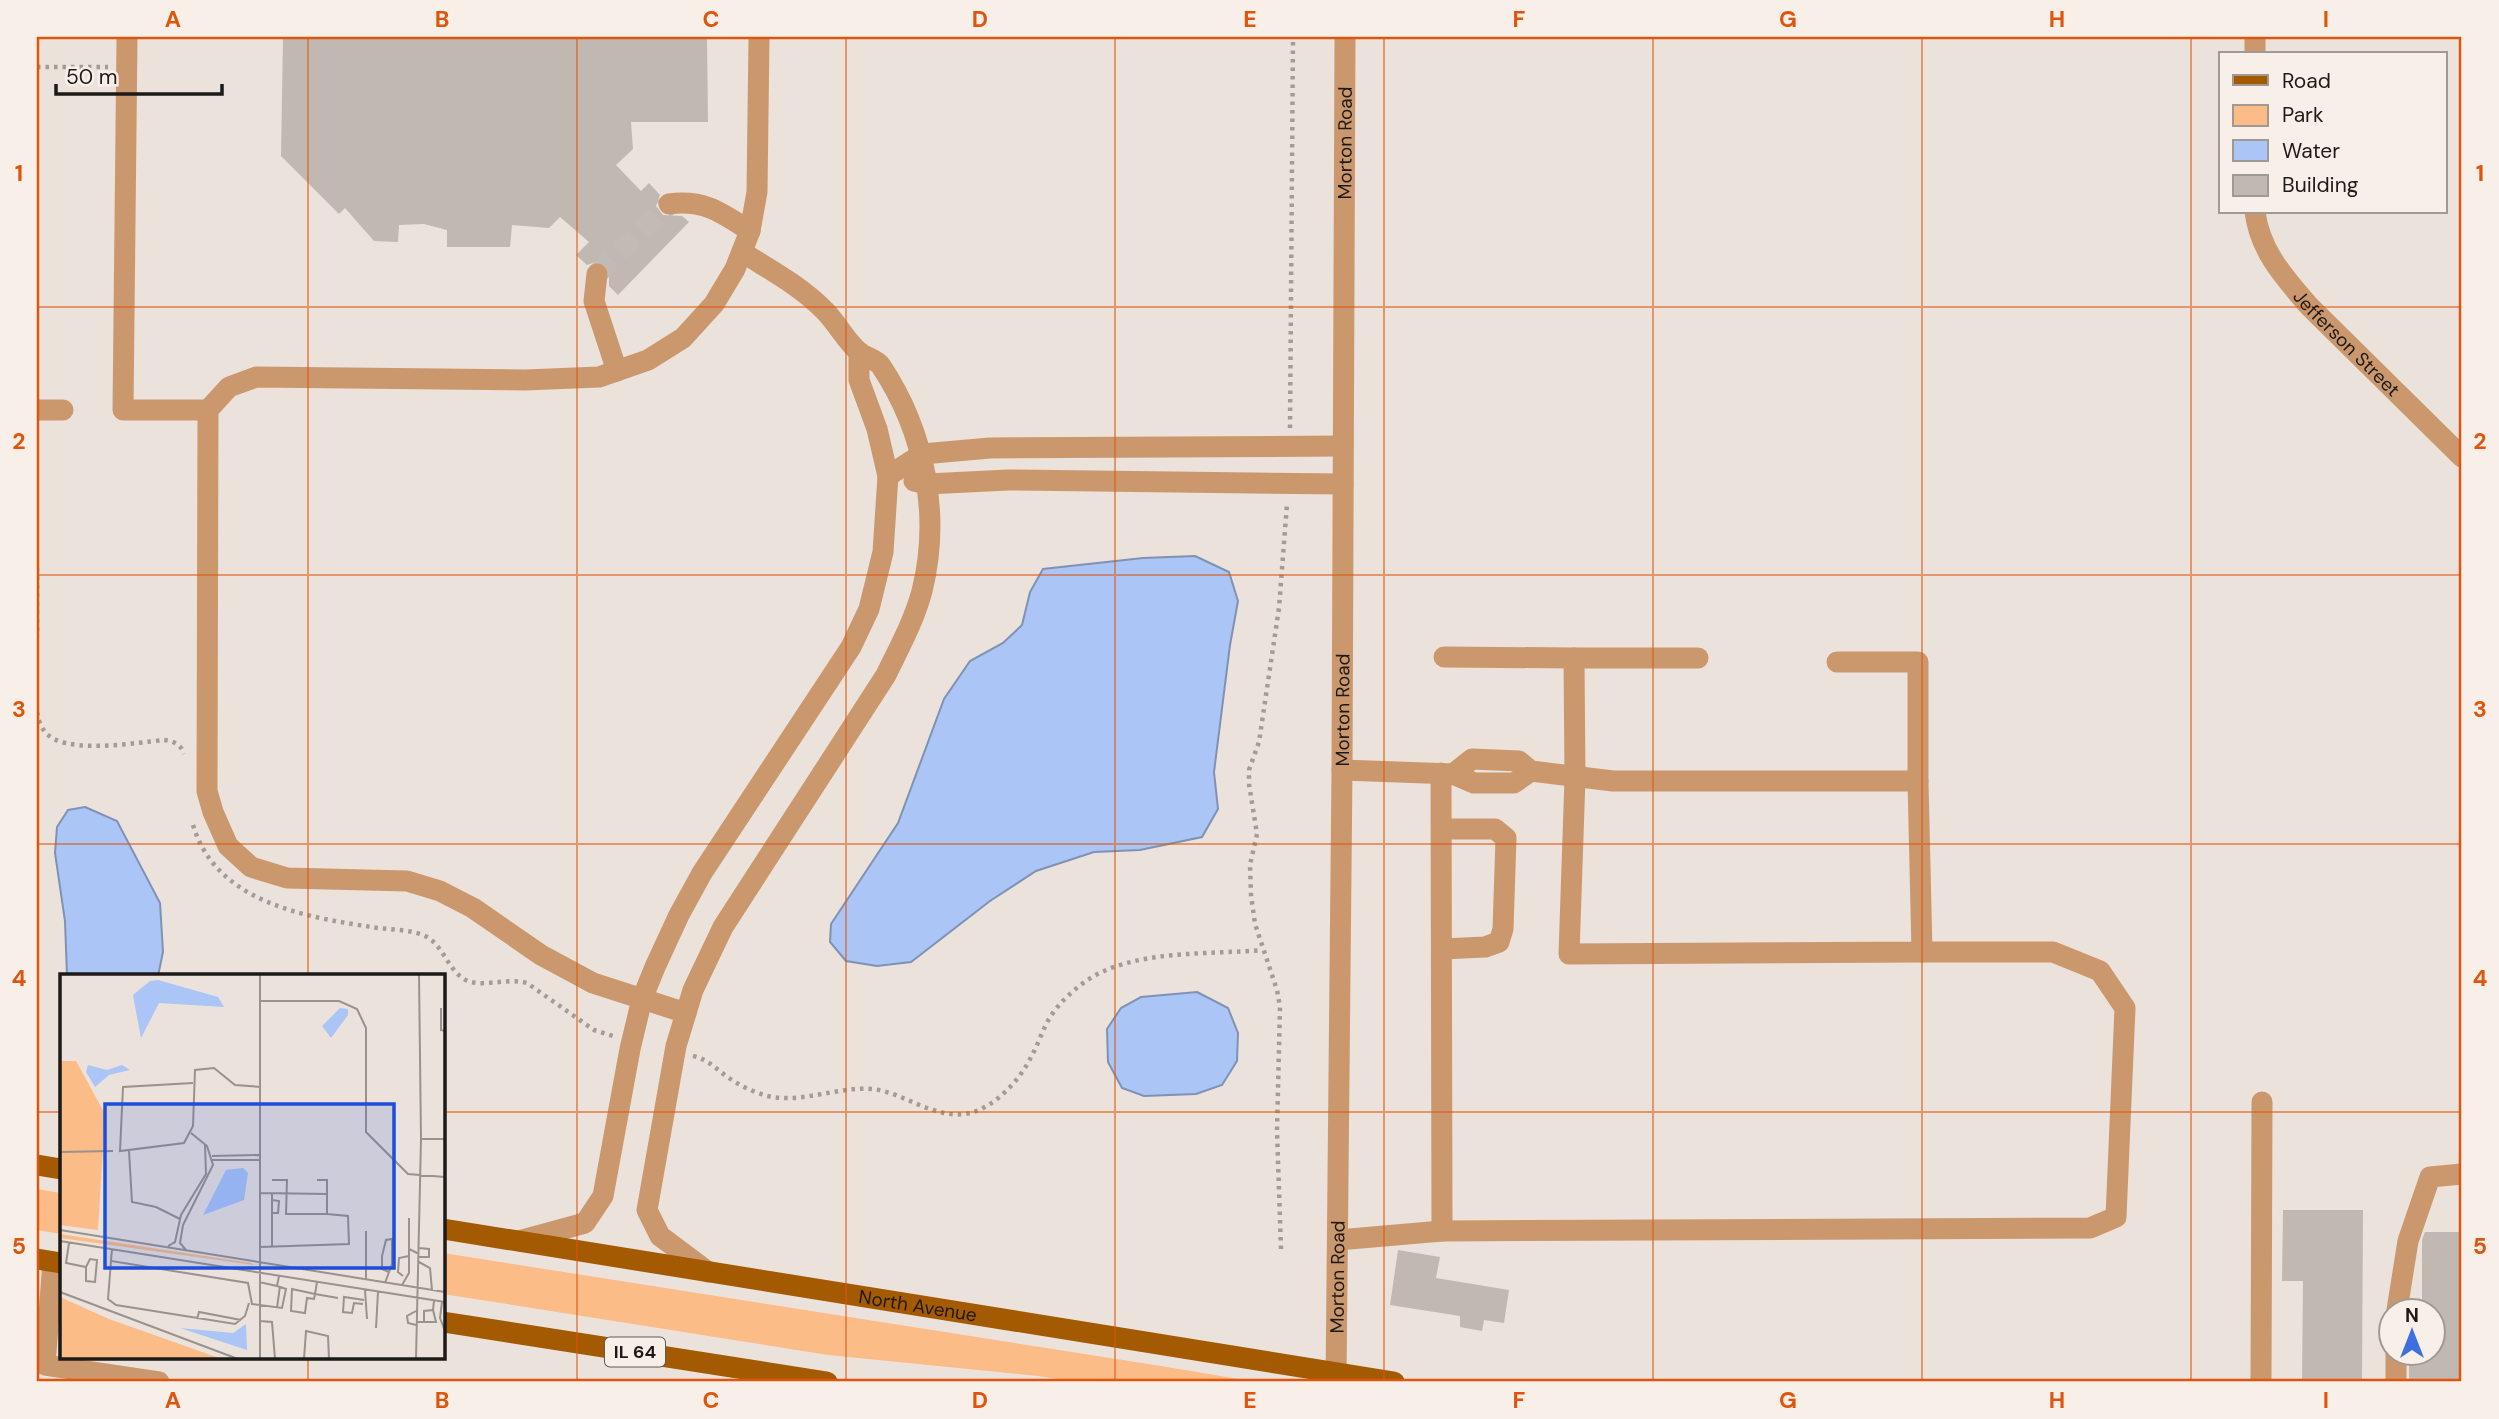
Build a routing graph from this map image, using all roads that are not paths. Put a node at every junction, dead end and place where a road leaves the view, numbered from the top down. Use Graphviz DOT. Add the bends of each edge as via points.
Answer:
graph roads {
  1 [pos="127,37"];
  2 [pos="759,37"];
  3 [pos="1345,37"];
  4 [pos="669,204"];
  5 [pos="2256,214"];
  6 [pos="750,231"];
  7 [pos="742,252"];
  8 [pos="597,274"];
  9 [pos="859,352"];
  10 [pos="617,371"];
  11 [pos="37,410"];
  12 [pos="63,410"];
  13 [pos="208,410"];
  14 [pos="1343,446"];
  15 [pos="922,454"];
  16 [pos="2462,457"];
  17 [pos="888,476"];
  18 [pos="927,484"];
  19 [pos="1343,484"];
  20 [pos="1444,657"];
  21 [pos="1574,658"];
  22 [pos="1698,658"];
  23 [pos="1837,662"];
  24 [pos="1342,770"];
  25 [pos="1447,774"];
  26 [pos="1575,778"];
  27 [pos="1919,781"];
  28 [pos="1443,829"];
  29 [pos="1442,949"];
  30 [pos="1922,952"];
  31 [pos="642,999"];
  32 [pos="686,1013"];
  33 [pos="2262,1102"];
  34 [pos="37,1166"];
  35 [pos="60,1169"];
  36 [pos="2462,1174"];
  37 [pos="444,1229"];
  38 [pos="1442,1231"];
  39 [pos="1338,1240"];
  40 [pos="519,1241"];
  41 [pos="50,1261"];
  42 [pos="708,1272"];
  43 [pos="2399,1296"];
  44 [pos="444,1322"];
  45 [pos="44,1374"];
  46 [pos="1336,1378"];
  47 [pos="159,1382"];
  48 [pos="827,1382"];
  49 [pos="1394,1382"];
  50 [pos="2261,1382"];
  1 -- 13 [label="street" via="123,410"];
  2 -- 6 [label="street" via="757,192"];
  3 -- 14 [label="street, Morton Road"];
  4 -- 6 [label="street" via="688,201 715,208"];
  5 -- 16 [label="street, Jefferson Street" via="2263,244 2288,282"];
  6 -- 7 [label="street"];
  7 -- 9 [label="street" via="799,288"];
  7 -- 10 [label="street" via="714,304 683,338 648,360"];
  8 -- 10 [label="street" via="594,301"];
  9 -- 15 [label="street" via="879,363"];
  9 -- 17 [label="street" via="859,380"];
  10 -- 13 [label="street" via="600,377 525,380 256,377 229,387"];
  11 -- 12 [label="street"];
  13 -- 31 [label="street" via="207,791 228,846 251,867 287,878 407,881 440,891 583,978"];
  14 -- 15 [label="street" via="990,448"];
  14 -- 19 [label="street, Morton Road"];
  15 -- 17 [label="street"];
  15 -- 18 [label="street"];
  17 -- 18 [label="street"];
  17 -- 31 [label="street" via="883,552 869,609 851,647 702,873"];
  18 -- 19 [label="street" via="1008,480"];
  18 -- 32 [label="street" via="930,530 922,591 906,635 886,675 723,927"];
  19 -- 24 [label="street, Morton Road"];
  20 -- 21 [label="street"];
  21 -- 22 [label="street"];
  21 -- 26 [label="street"];
  23 -- 27 [label="street" via="1918,662"];
  24 -- 25 [label="street"];
  24 -- 39 [label="street, Morton Road"];
  25 -- 26 [label="street" via="1474,783 1514,783 1531,771"];
  25 -- 28 [label="street"];
  26 -- 27 [label="street"];
  26 -- 30 [label="street" via="1569,954"];
  27 -- 30 [label="street"];
  28 -- 29 [label="street"];
  28 -- 29 [label="street" via="1495,829 1506,838 1499,942"];
  29 -- 38 [label="street"];
  30 -- 38 [label="street" via="2053,952 2100,971 2125,1008 2116,1217 2090,1228"];
  31 -- 32 [label="street"];
  31 -- 40 [label="street" via="603,1196 585,1223"];
  32 -- 42 [label="street" via="647,1210 660,1236"];
  33 -- 50 [label="street"];
  34 -- 35 [label="main road"];
  36 -- 43 [label="street" via="2430,1177 2408,1241"];
  37 -- 40 [label="main road, North Avenue"];
  38 -- 39 [label="street"];
  39 -- 46 [label="street, Morton Road"];
  40 -- 42 [label="main road, North Avenue"];
  41 -- 45 [label="street"];
  42 -- 46 [label="main road, North Avenue"];
  44 -- 48 [label="main road, IL 64"];
  45 -- 47 [label="street"];
  46 -- 49 [label="main road, North Avenue"];
}
